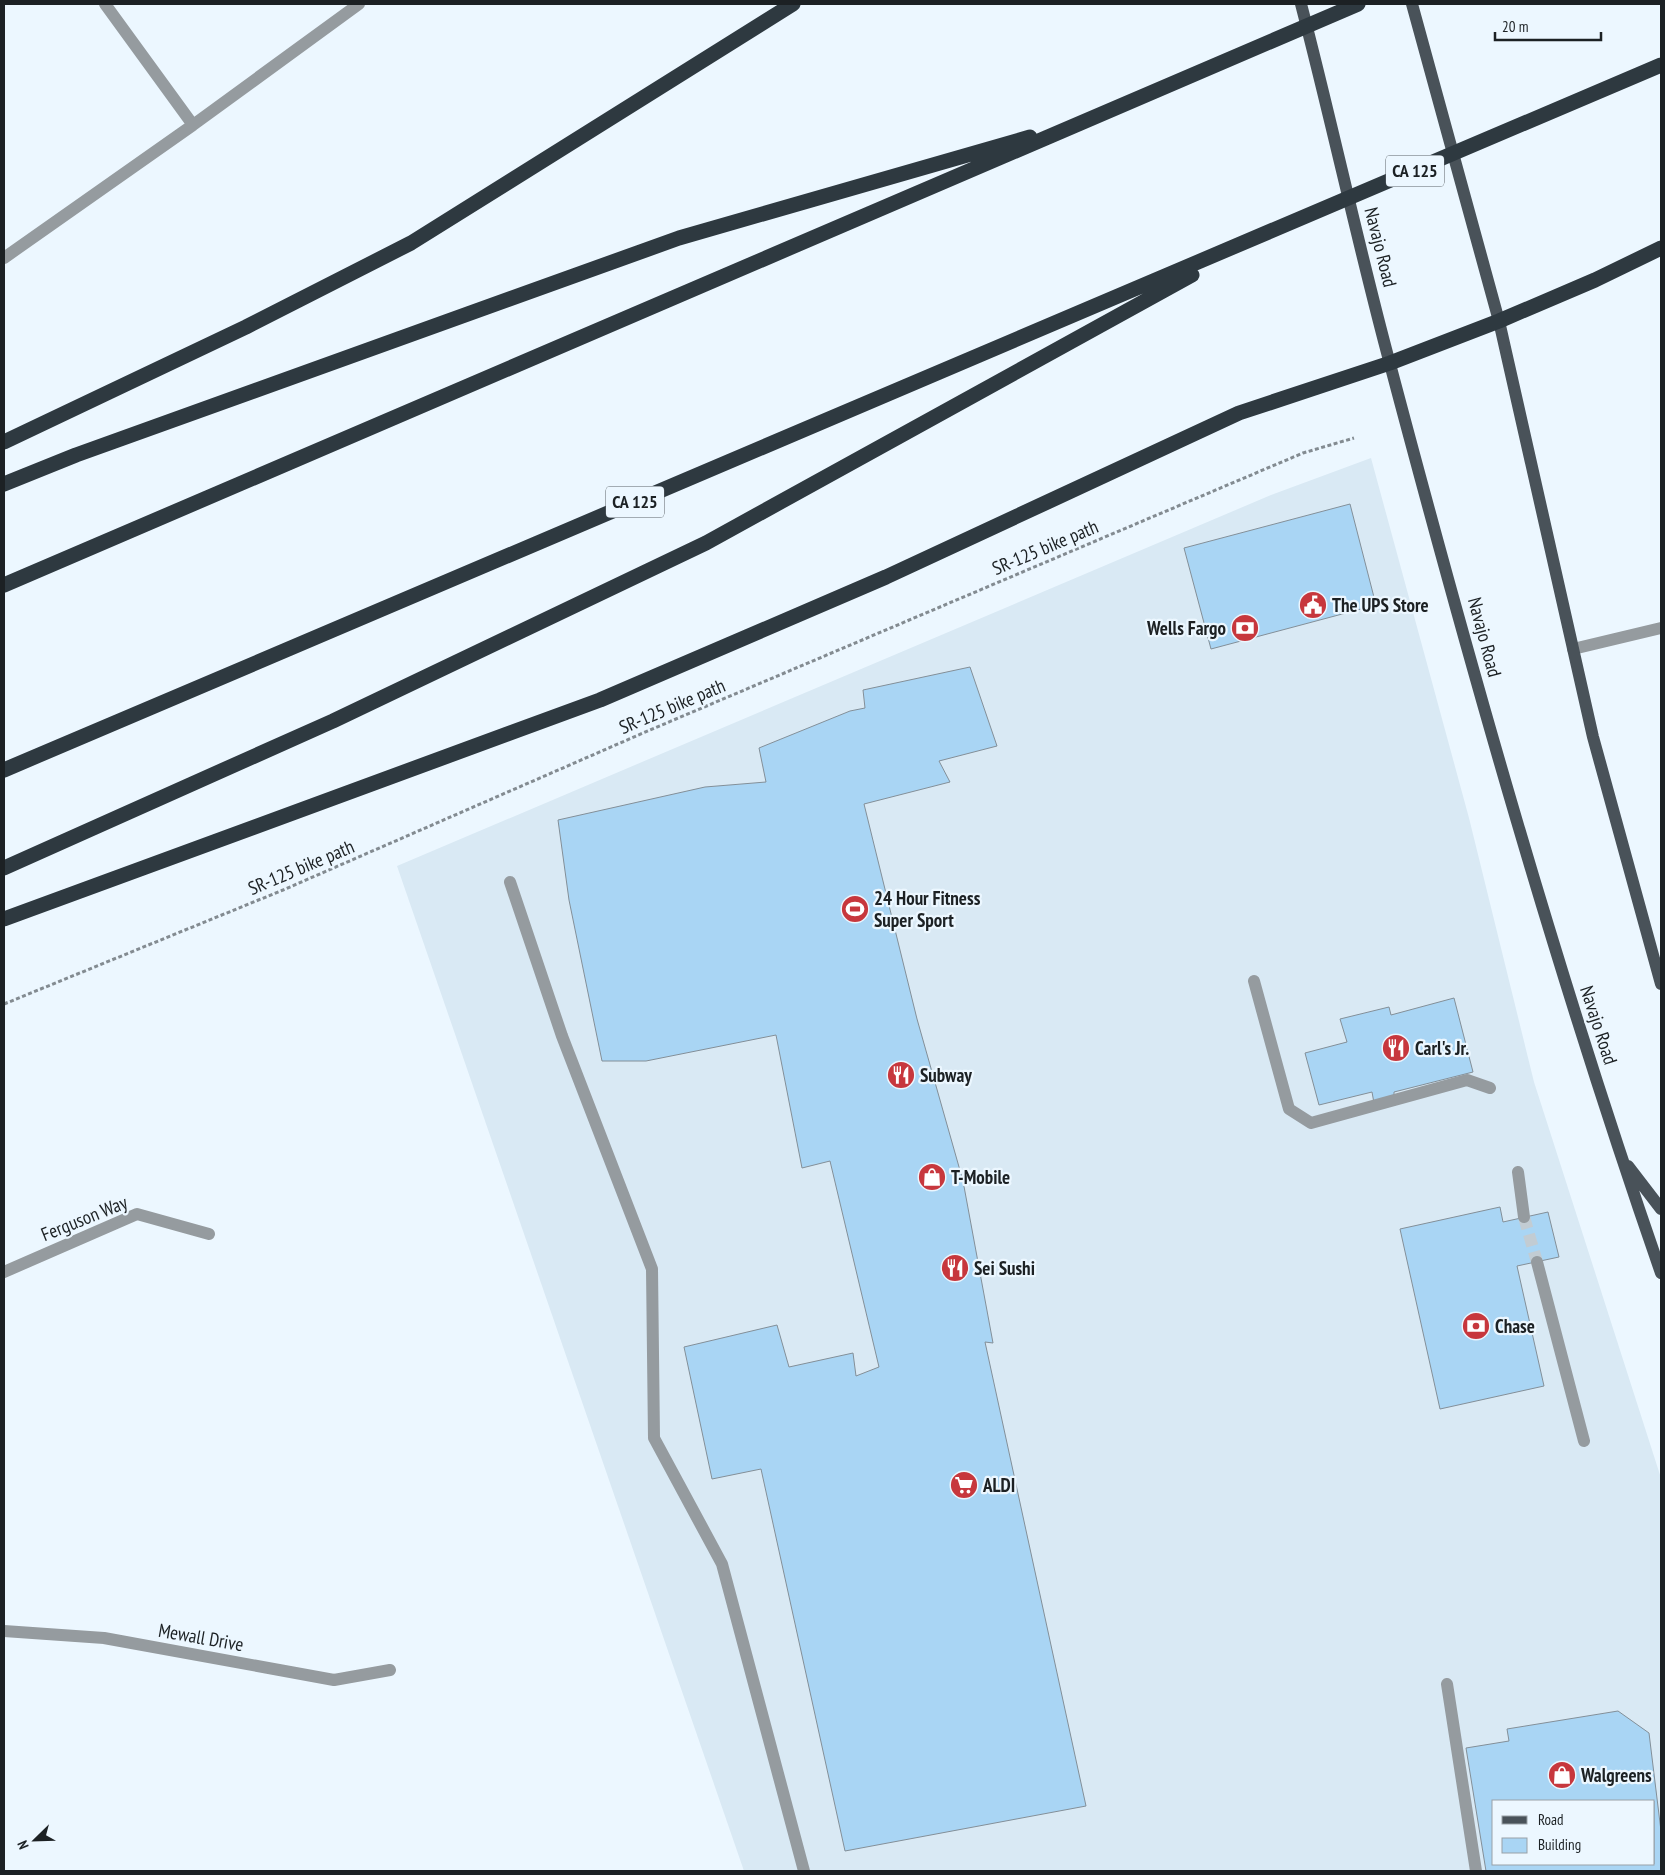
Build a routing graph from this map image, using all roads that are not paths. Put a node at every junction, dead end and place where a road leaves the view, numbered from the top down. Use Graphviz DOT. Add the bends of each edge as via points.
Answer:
graph roads {
  1 [pos="105,4"];
  2 [pos="360,4"];
  3 [pos="793,4"];
  4 [pos="1301,4"];
  5 [pos="1358,4"];
  6 [pos="1412,4"];
  7 [pos="1661,65"];
  8 [pos="1092,119"];
  9 [pos="193,125"];
  10 [pos="1266,235"];
  11 [pos="1661,248"];
  12 [pos="4,258"];
  13 [pos="1499,321"];
  14 [pos="1390,363"];
  15 [pos="4,442"];
  16 [pos="4,484"];
  17 [pos="4,585"];
  18 [pos="1661,628"];
  19 [pos="1573,649"];
  20 [pos="4,770"];
  21 [pos="4,868"];
  22 [pos="510,882"];
  23 [pos="4,919"];
  24 [pos="1254,981"];
  25 [pos="1661,984"];
  26 [pos="1490,1088"];
  27 [pos="1620,1156"];
  28 [pos="1518,1172"];
  29 [pos="1661,1209"];
  30 [pos="1524,1217"];
  31 [pos="209,1234"];
  32 [pos="1537,1262"];
  33 [pos="4,1272"];
  34 [pos="1661,1273"];
  35 [pos="1584,1441"];
  36 [pos="4,1631"];
  37 [pos="390,1670"];
  38 [pos="1447,1684"];
  39 [pos="804,1871"];
  40 [pos="1476,1871"];
  1 -- 9 [label="street"];
  2 -- 9 [label="street"];
  3 -- 15 [label="highway" via="411,243 246,327"];
  4 -- 14 [label="main road, Navajo Road"];
  5 -- 8 [label="highway"];
  6 -- 13 [label="main road"];
  7 -- 10 [label="highway, CA 125"];
  8 -- 16 [label="highway" via="679,238 76,455"];
  8 -- 17 [label="highway"];
  9 -- 12 [label="street"];
  10 -- 20 [label="highway, CA 125"];
  10 -- 21 [label="highway" via="706,543 333,721"];
  11 -- 13 [label="highway"];
  13 -- 14 [label="highway"];
  13 -- 19 [label="main road"];
  14 -- 23 [label="highway" via="1239,413 886,577 600,700"];
  14 -- 27 [label="main road, Navajo Road" via="1511,804"];
  18 -- 19 [label="street"];
  19 -- 25 [label="main road" via="1593,737"];
  22 -- 39 [label="street" via="562,1036 652,1269 654,1438 722,1564"];
  24 -- 26 [label="street" via="1289,1109 1311,1123 1467,1080"];
  27 -- 29 [label="main road"];
  27 -- 34 [label="main road, Navajo Road"];
  28 -- 30 [label="street"];
  31 -- 33 [label="street, Ferguson Way" via="137,1214"];
  32 -- 35 [label="street"];
  36 -- 37 [label="street, Mewall Drive" via="104,1638 334,1680"];
  38 -- 40 [label="street"];
}
